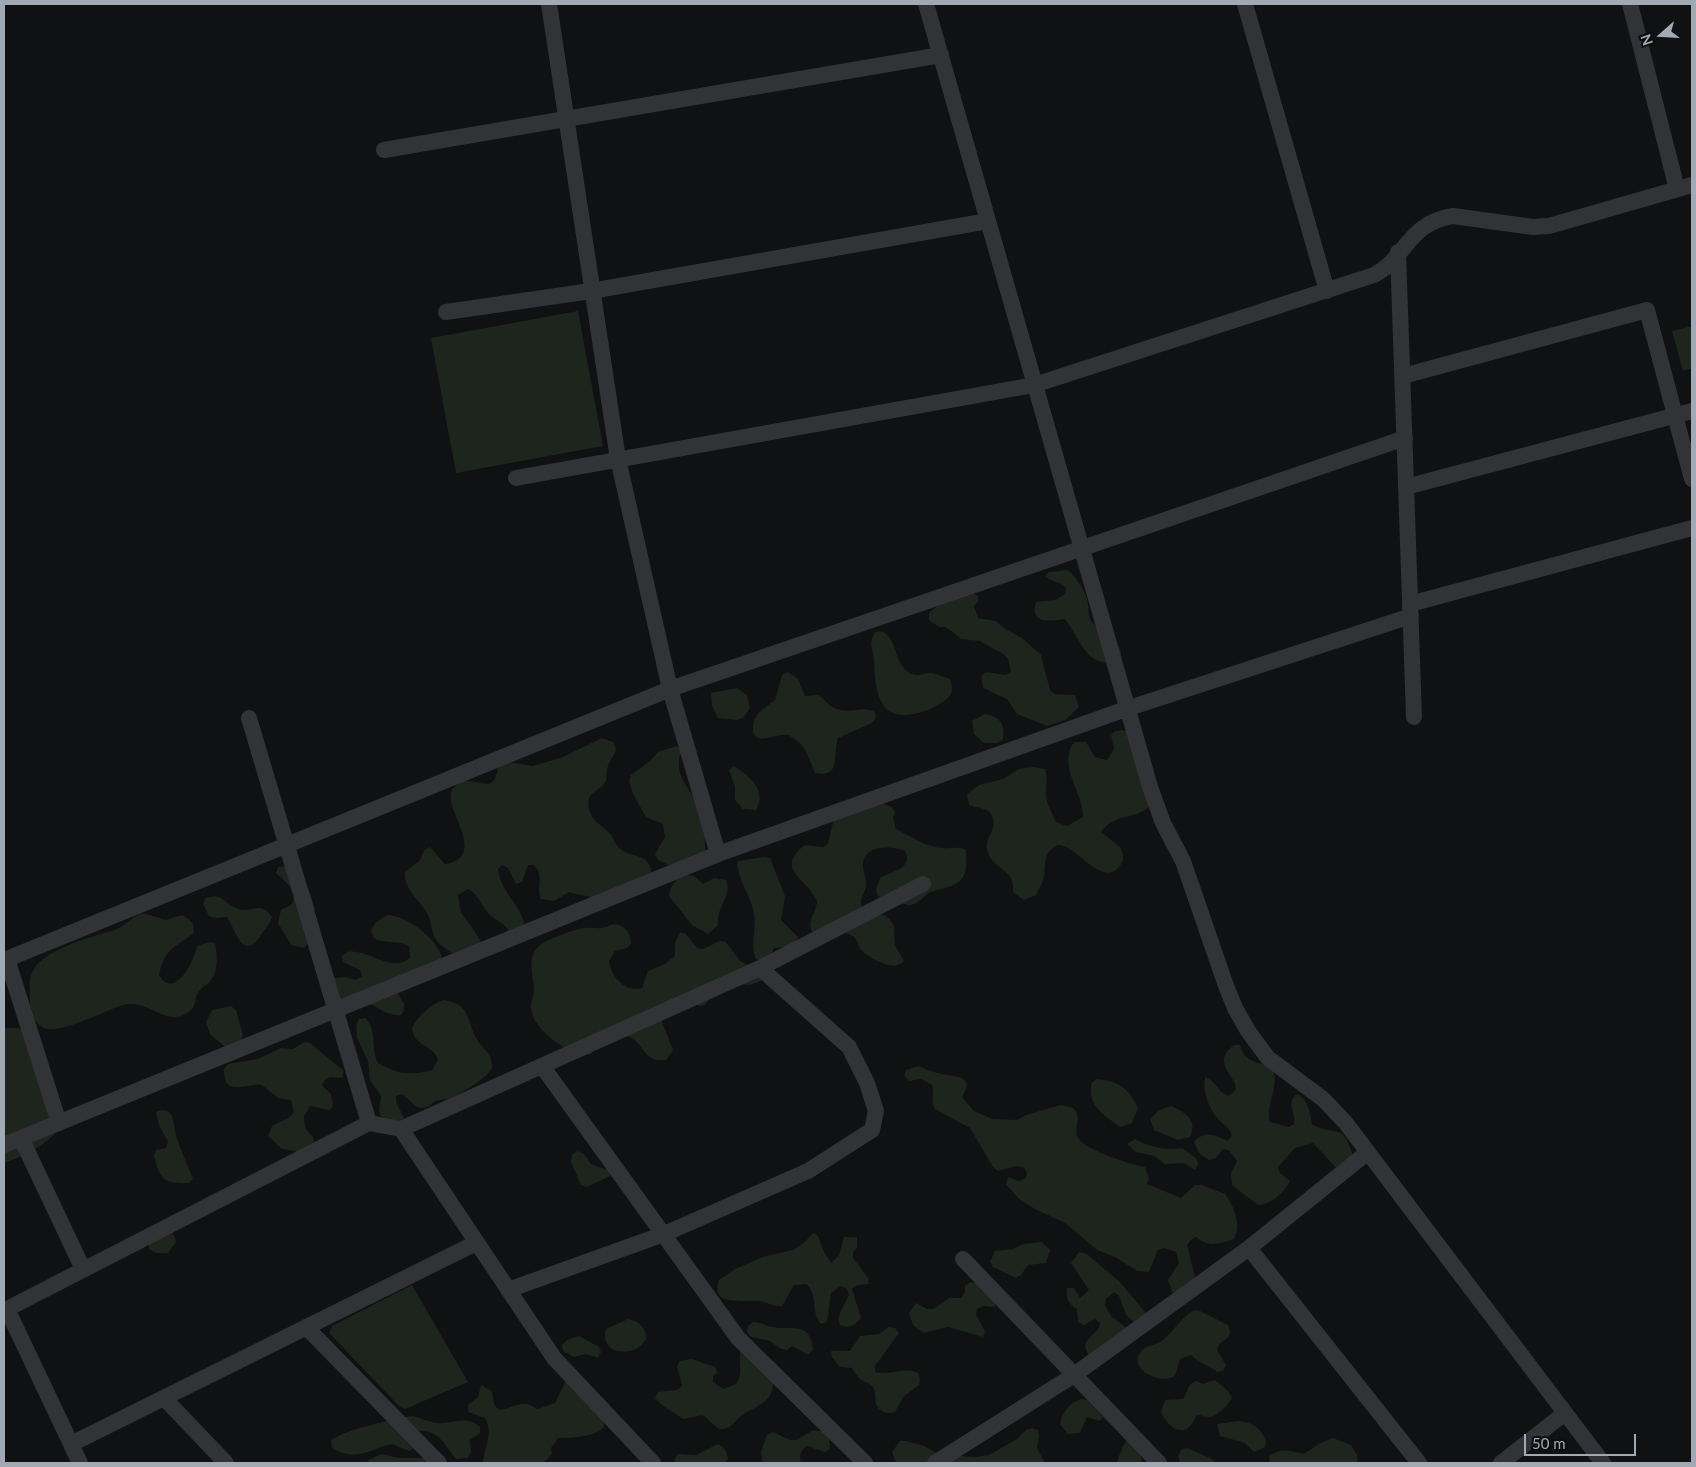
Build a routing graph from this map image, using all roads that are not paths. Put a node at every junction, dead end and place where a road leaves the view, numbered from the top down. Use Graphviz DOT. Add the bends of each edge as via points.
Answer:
graph roads {
  1 [pos="549,4"];
  2 [pos="926,4"];
  3 [pos="1245,4"];
  4 [pos="1630,4"];
  5 [pos="941,55"];
  6 [pos="566,120"];
  7 [pos="384,150"];
  8 [pos="1685,187"];
  9 [pos="988,221"];
  10 [pos="1398,252"];
  11 [pos="592,291"];
  12 [pos="1327,291"];
  13 [pos="446,312"];
  14 [pos="1402,376"];
  15 [pos="1034,385"];
  16 [pos="1692,411"];
  17 [pos="1675,415"];
  18 [pos="1404,438"];
  19 [pos="618,459"];
  20 [pos="516,478"];
  21 [pos="1692,479"];
  22 [pos="1406,487"];
  23 [pos="1692,528"];
  24 [pos="1080,548"];
  25 [pos="1410,610"];
  26 [pos="670,689"];
  27 [pos="1126,709"];
  28 [pos="1414,716"];
  29 [pos="249,718"];
  30 [pos="286,844"];
  31 [pos="718,854"];
  32 [pos="923,884"];
  33 [pos="760,968"];
  34 [pos="335,1011"];
  35 [pos="542,1066"];
  36 [pos="59,1123"];
  37 [pos="369,1124"];
  38 [pos="401,1129"];
  39 [pos="21,1138"];
  40 [pos="4,1145"];
  41 [pos="1368,1152"];
  42 [pos="664,1234"];
  43 [pos="476,1243"];
  44 [pos="1249,1248"];
  45 [pos="963,1259"];
  46 [pos="83,1268"];
  47 [pos="508,1290"];
  48 [pos="306,1327"];
  49 [pos="1074,1375"];
  50 [pos="164,1398"];
  51 [pos="1565,1413"];
  52 [pos="71,1444"];
  53 [pos="80,1463"];
  54 [pos="226,1463"];
  55 [pos="439,1463"];
  56 [pos="653,1463"];
  57 [pos="865,1463"];
  58 [pos="935,1463"];
  59 [pos="1159,1463"];
  60 [pos="1419,1463"];
  61 [pos="1501,1463"];
  62 [pos="1603,1463"];
  1 -- 6 [label="street"];
  2 -- 5 [label="street"];
  3 -- 12 [label="street"];
  4 -- 8 [label="street"];
  5 -- 6 [label="street"];
  5 -- 9 [label="street"];
  6 -- 7 [label="street"];
  6 -- 11 [label="street"];
  8 -- 10 [label="street" via="1548,226 1533,227 1453,216 1442,218 1425,226"];
  9 -- 11 [label="street"];
  9 -- 15 [label="street"];
  10 -- 12 [label="street" via="1382,271"];
  10 -- 14 [label="street"];
  11 -- 13 [label="street"];
  11 -- 19 [label="street"];
  12 -- 15 [label="street"];
  14 -- 17 [label="street" via="1647,310"];
  14 -- 18 [label="street"];
  15 -- 19 [label="street"];
  15 -- 24 [label="street"];
  16 -- 17 [label="street"];
  17 -- 21 [label="street"];
  17 -- 22 [label="street"];
  18 -- 22 [label="street"];
  18 -- 24 [label="street"];
  19 -- 20 [label="street"];
  19 -- 26 [label="street"];
  22 -- 25 [label="street"];
  23 -- 25 [label="street"];
  24 -- 26 [label="street"];
  24 -- 27 [label="street"];
  25 -- 27 [label="street"];
  25 -- 28 [label="street"];
  26 -- 30 [label="street"];
  26 -- 31 [label="street"];
  27 -- 31 [label="street"];
  27 -- 41 [label="street" via="1150,787 1183,861 1234,1008 1263,1052 1323,1099"];
  29 -- 30 [label="street"];
  30 -- 34 [label="street"];
  30 -- 36 [label="street" via="7,959"];
  31 -- 34 [label="street"];
  32 -- 33 [label="street"];
  33 -- 35 [label="street"];
  33 -- 42 [label="street" via="848,1047 867,1083 876,1111 872,1130 808,1171"];
  34 -- 36 [label="street"];
  34 -- 37 [label="street"];
  35 -- 38 [label="street"];
  35 -- 42 [label="street"];
  36 -- 39 [label="street"];
  37 -- 38 [label="street"];
  37 -- 46 [label="street"];
  38 -- 43 [label="street"];
  39 -- 40 [label="street"];
  39 -- 46 [label="street"];
  41 -- 44 [label="street"];
  41 -- 51 [label="street"];
  42 -- 47 [label="street"];
  42 -- 57 [label="street" via="738,1338"];
  43 -- 47 [label="street"];
  43 -- 48 [label="street"];
  44 -- 49 [label="street"];
  44 -- 60 [label="street"];
  45 -- 49 [label="street"];
  46 -- 52 [label="street" via="7,1308"];
  47 -- 56 [label="street" via="554,1358"];
  48 -- 50 [label="street"];
  48 -- 55 [label="street"];
  49 -- 58 [label="street"];
  49 -- 59 [label="street"];
  50 -- 52 [label="street"];
  50 -- 54 [label="street"];
  51 -- 61 [label="street"];
  51 -- 62 [label="street"];
  52 -- 53 [label="street"];
}
